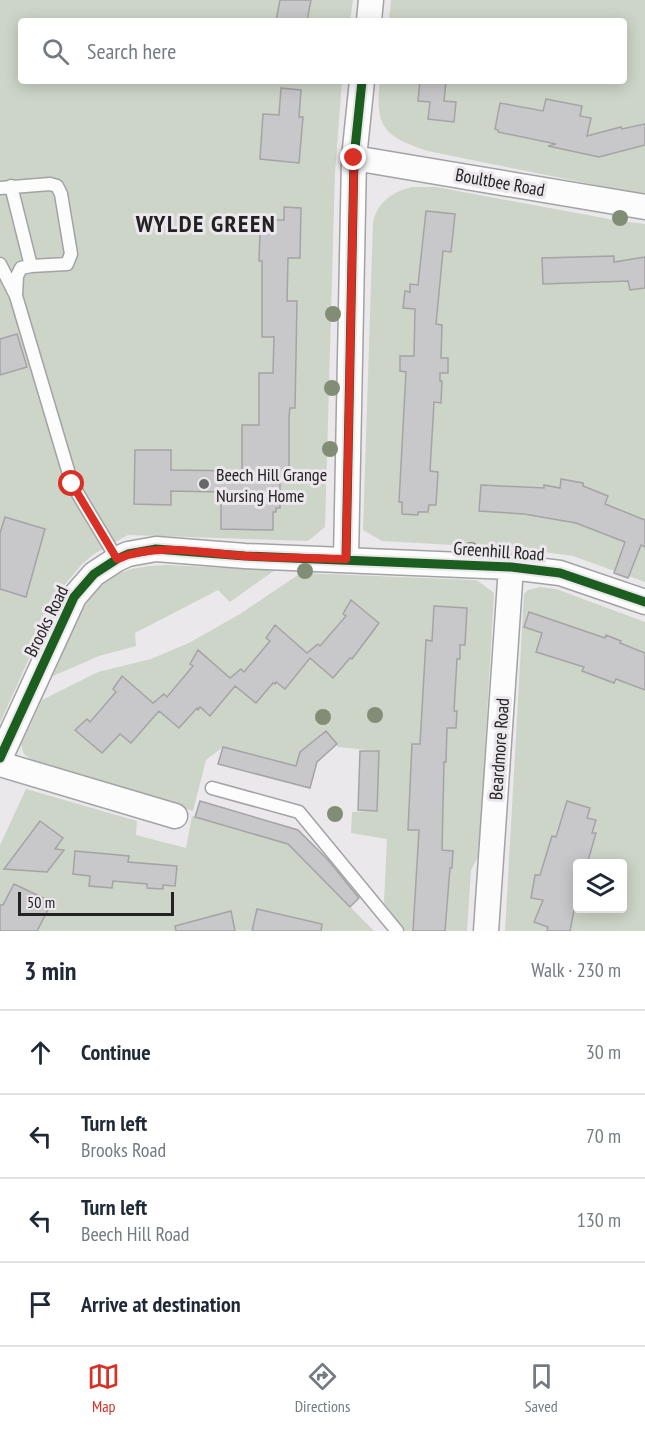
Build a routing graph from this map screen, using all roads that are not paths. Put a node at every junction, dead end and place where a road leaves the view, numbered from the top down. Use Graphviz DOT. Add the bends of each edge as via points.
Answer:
graph roads {
  1 [pos="371,0"];
  2 [pos="369,18"];
  3 [pos="362,84"];
  4 [pos="354,158"];
  5 [pos="6,187"];
  6 [pos="645,207"];
  7 [pos="0,264"];
  8 [pos="31,266"];
  9 [pos="16,296"];
  10 [pos="117,559"];
  11 [pos="346,559"];
  12 [pos="511,567"];
  13 [pos="645,602"];
  14 [pos="0,758"];
  15 [pos="0,764"];
  16 [pos="212,788"];
  17 [pos="175,816"];
  18 [pos="397,931"];
  19 [pos="486,931"];
  1 -- 2 [label="street"];
  3 -- 4 [label="street"];
  4 -- 6 [label="street, Boultbee Road"];
  4 -- 11 [label="street"];
  5 -- 8 [label="lane"];
  5 -- 8 [label="lane" via="50,184 57,186 61,194 70,261"];
  7 -- 9 [label="lane"];
  8 -- 9 [label="lane" via="21,268"];
  9 -- 10 [label="lane" via="72,484"];
  10 -- 11 [label="street, Brooks Road" via="156,549"];
  10 -- 14 [label="street, Brooks Road" via="94,574 74,597"];
  11 -- 12 [label="street, Greenhill Road"];
  12 -- 13 [label="street, Greenhill Road" via="560,573"];
  12 -- 19 [label="street, Beardmore Road"];
  15 -- 17 [label="street"];
  16 -- 18 [label="lane" via="299,812"];
}
